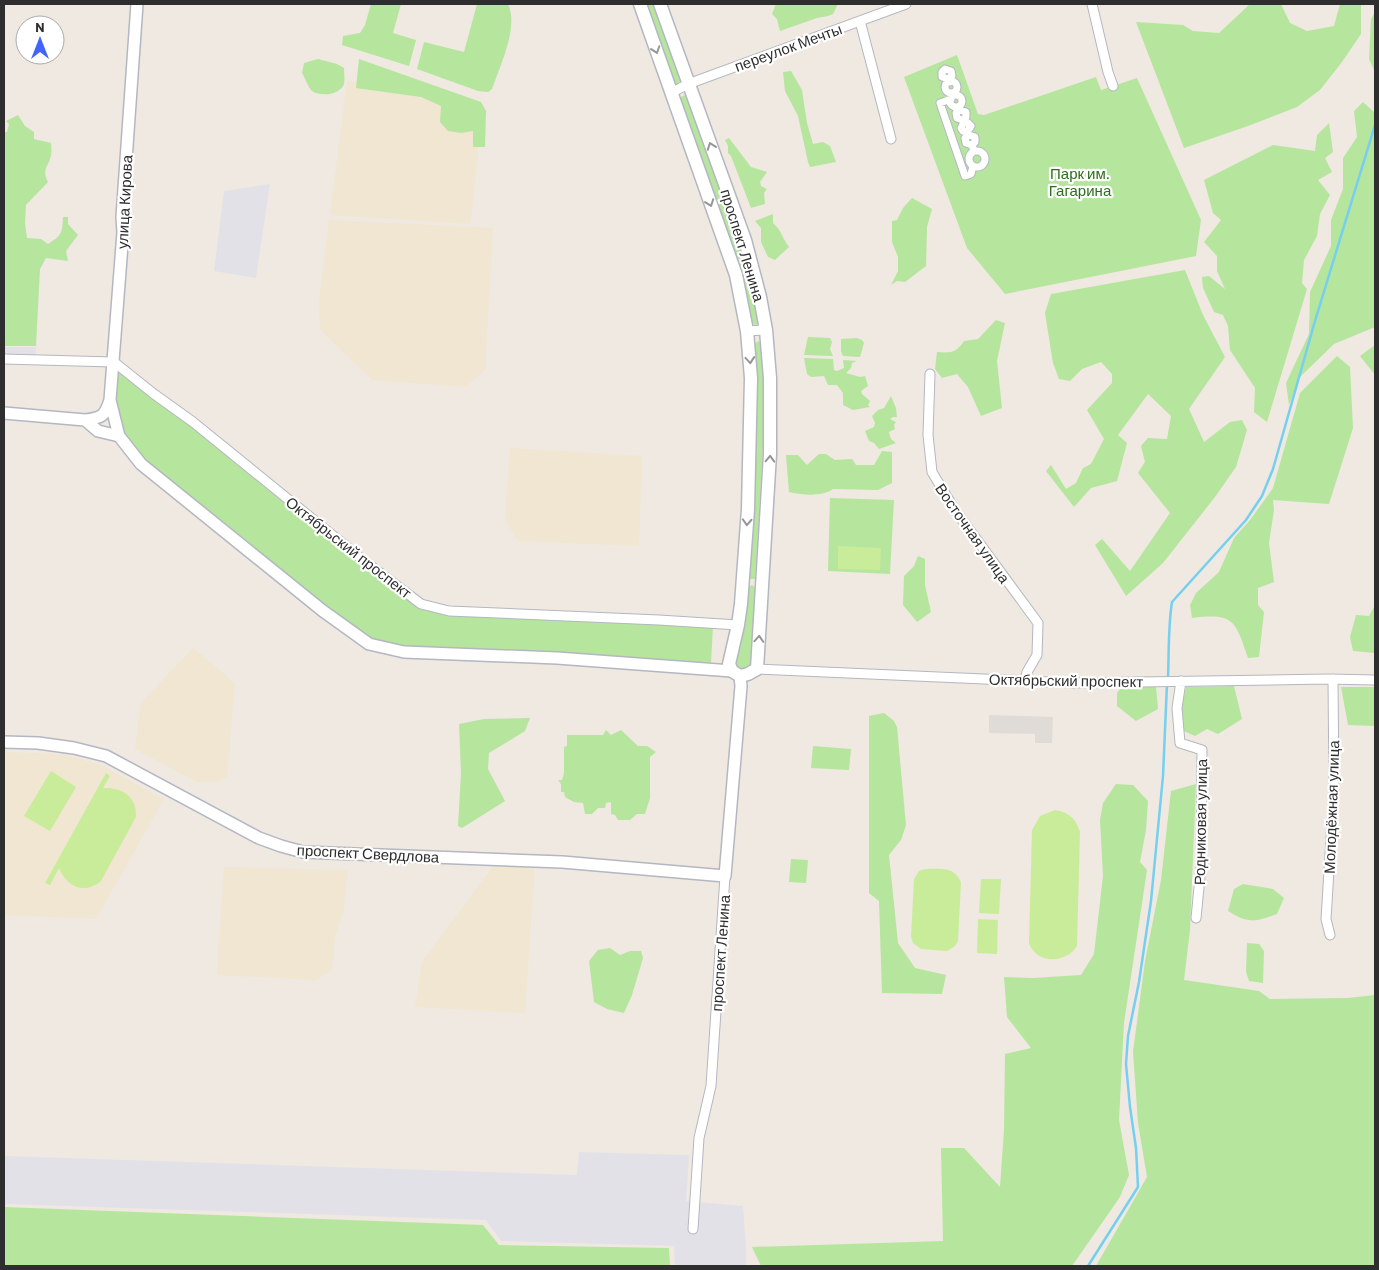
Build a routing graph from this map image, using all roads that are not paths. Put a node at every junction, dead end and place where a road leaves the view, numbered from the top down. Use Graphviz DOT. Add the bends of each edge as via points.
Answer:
graph roads {
  1 [pos="137,4"];
  2 [pos="640,4"];
  3 [pos="660,4"];
  4 [pos="906,4"];
  5 [pos="1092,4"];
  6 [pos="860,21"];
  7 [pos="942,61"];
  8 [pos="688,84"];
  9 [pos="1113,86"];
  10 [pos="671,93"];
  11 [pos="953,96"];
  12 [pos="892,139"];
  13 [pos="973,148"];
  14 [pos="974,166"];
  15 [pos="766,330"];
  16 [pos="747,331"];
  17 [pos="4,359"];
  18 [pos="114,362"];
  19 [pos="930,374"];
  20 [pos="110,400"];
  21 [pos="4,413"];
  22 [pos="85,420"];
  23 [pos="118,436"];
  24 [pos="743,585"];
  25 [pos="762,586"];
  26 [pos="738,625"];
  27 [pos="757,669"];
  28 [pos="736,673"];
  29 [pos="1333,679"];
  30 [pos="1025,680"];
  31 [pos="1375,680"];
  32 [pos="1181,681"];
  33 [pos="4,742"];
  34 [pos="725,876"];
  35 [pos="1196,918"];
  36 [pos="1330,935"];
  37 [pos="693,1229"];
  1 -- 18 [label="street, улица Кирова"];
  2 -- 10 [label="main road, проспект Ленина, one-way"];
  3 -- 8 [label="main road, проспект Ленина"];
  4 -- 6 [label="street, переулок Мечты"];
  5 -- 9 [label="street"];
  6 -- 8 [label="street, переулок Мечты"];
  6 -- 12 [label="street"];
  7 -- 11 [label="street" via="945,69 952,73 949,80 957,86"];
  8 -- 10 [label="street, переулок Мечты"];
  15 -- 8 [label="main road, проспект Ленина, one-way" via="744,240"];
  10 -- 16 [label="main road, проспект Ленина, one-way" via="736,275"];
  11 -- 13 [label="street" via="953,106 966,112 964,121 971,126 968,133 975,137"];
  11 -- 14 [label="street" via="940,104 965,176 971,174"];
  13 -- 14 [label="street" via="969,158"];
  13 -- 14 [label="street" via="983,153 985,159 982,165"];
  15 -- 16 [label="street"];
  25 -- 15 [label="main road, проспект Ленина, one-way" via="770,454"];
  16 -- 24 [label="main road, проспект Ленина, one-way" via="751,378 750,452"];
  17 -- 18 [label="street"];
  18 -- 20 [label="street, улица Кирова"];
  18 -- 26 [label="street, Октябрьский проспект" via="421,604 449,611"];
  19 -- 30 [label="street, Восточная улица" via="928,435 932,472 954,510 1038,623 1037,654"];
  20 -- 22 [label="street" via="107,411 100,418"];
  20 -- 23 [label="street, улица Кирова"];
  21 -- 22 [label="street"];
  22 -- 23 [label="street" via="98,431"];
  23 -- 28 [label="street" via="141,464 323,611 369,644 404,652 557,658"];
  24 -- 25 [label="main road" via="752,582"];
  24 -- 26 [label="main road, проспект Ленина"];
  27 -- 25 [label="main road, проспект Ленина, one-way"];
  26 -- 28 [label="main road, проспект Ленина" via="729,664"];
  27 -- 28 [label="main road" via="748,674"];
  27 -- 30 [label="street, Октябрьский проспект"];
  28 -- 34 [label="street, проспект Ленина" via="741,686"];
  29 -- 31 [label="street, Октябрьский проспект"];
  29 -- 32 [label="street, Октябрьский проспект"];
  29 -- 36 [label="street, Молодёжная улица" via="1335,766 1326,919"];
  30 -- 32 [label="street, Октябрьский проспект" via="1074,683"];
  32 -- 35 [label="street, Родниковая улица" via="1177,708 1180,743 1202,750"];
  33 -- 34 [label="street, проспект Свердлова" via="38,743 106,756 259,838 303,852 562,862"];
  34 -- 37 [label="street, проспект Ленина" via="711,1086 699,1138"];
}
